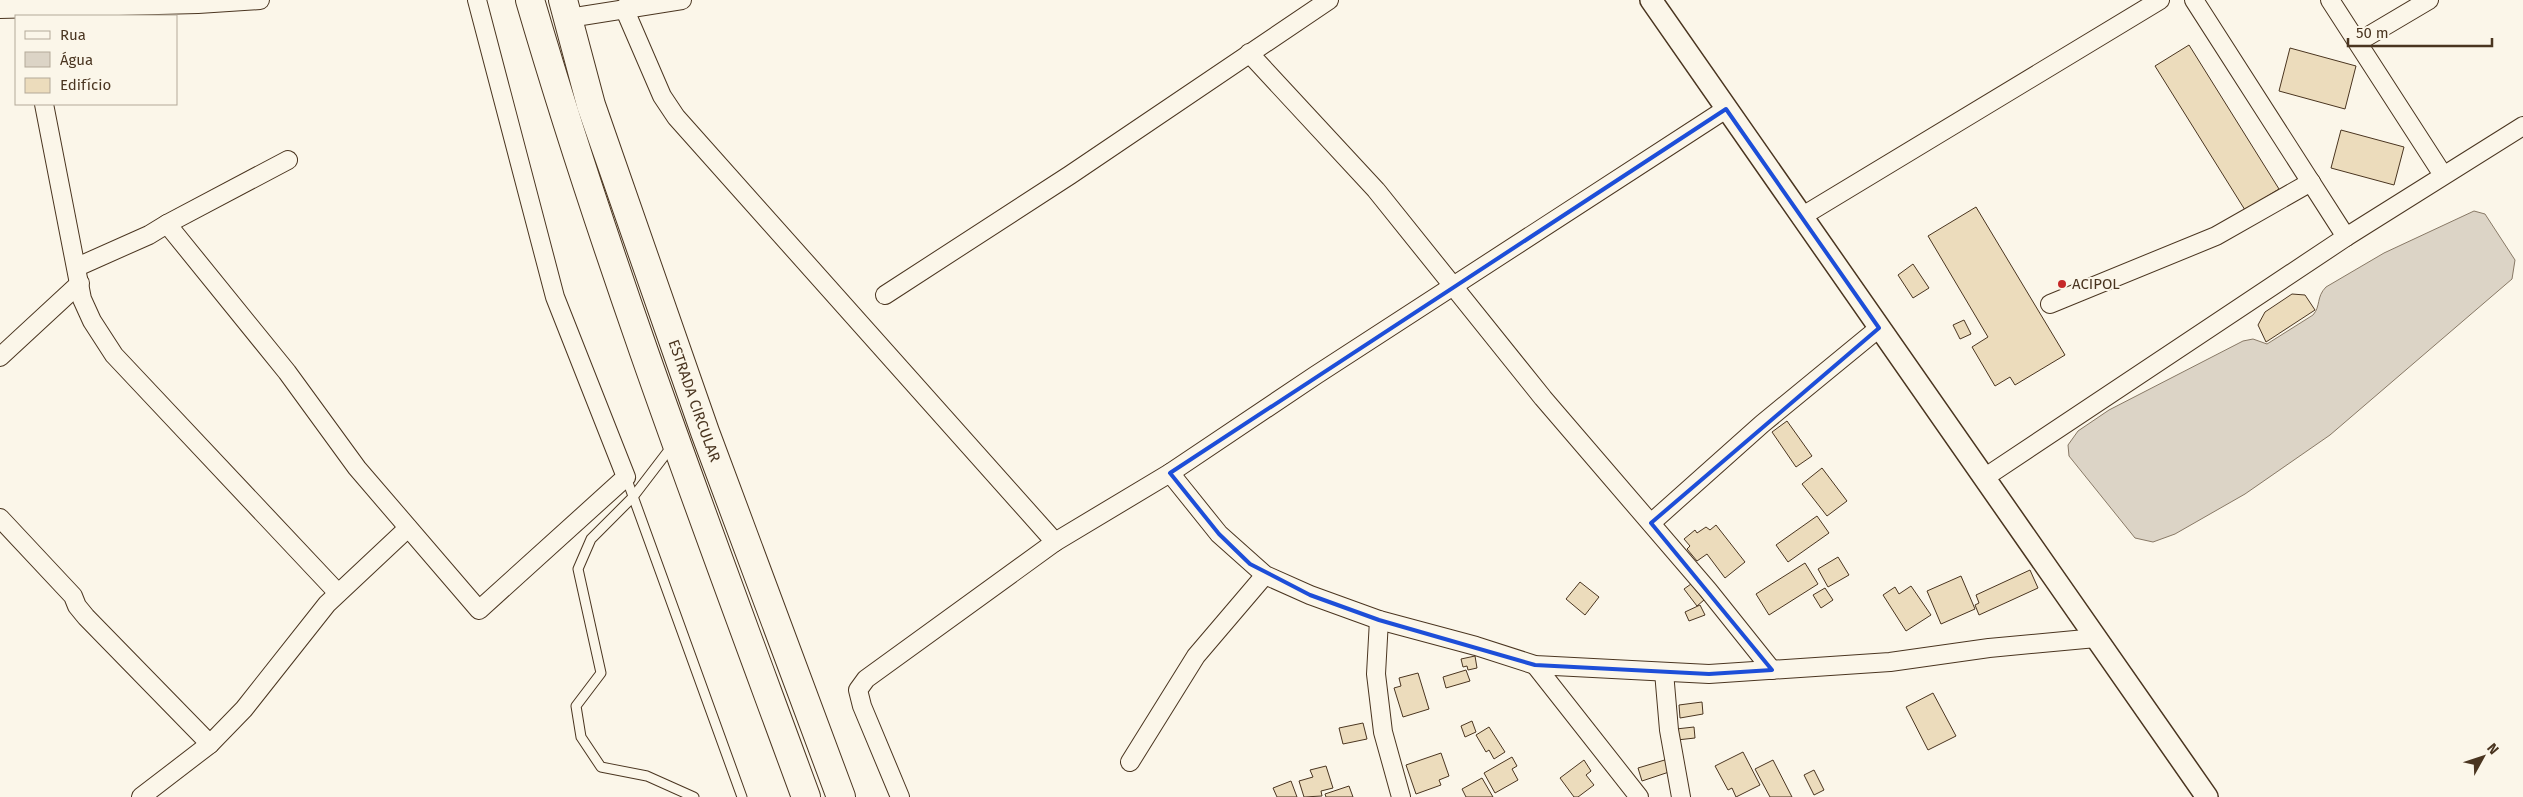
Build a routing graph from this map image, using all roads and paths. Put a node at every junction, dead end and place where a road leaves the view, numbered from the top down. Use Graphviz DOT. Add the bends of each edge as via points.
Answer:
graph roads {
  1 [pos="260,0"];
  2 [pos="477,0"];
  3 [pos="530,0"];
  4 [pos="682,0"];
  5 [pos="1329,0"];
  6 [pos="1651,0"];
  7 [pos="2160,0"];
  8 [pos="2194,0"];
  9 [pos="2330,0"];
  10 [pos="2429,0"];
  11 [pos="199,2"];
  12 [pos="54,4"];
  13 [pos="600,6"];
  14 [pos="624,8"];
  15 [pos="566,9"];
  16 [pos="0,10"];
  17 [pos="26,13"];
  18 [pos="2358,42"];
  19 [pos="1250,53"];
  20 [pos="44,105"];
  21 [pos="1726,109"];
  22 [pos="2523,126"];
  23 [pos="288,160"];
  24 [pos="2443,175"];
  25 [pos="2311,182"];
  26 [pos="1801,216"];
  27 [pos="167,224"];
  28 [pos="2346,237"];
  29 [pos="79,275"];
  30 [pos="1454,286"];
  31 [pos="884,295"];
  32 [pos="2050,304"];
  33 [pos="1879,328"];
  34 [pos="0,357"];
  35 [pos="675,442"];
  36 [pos="1170,473"];
  37 [pos="626,477"];
  38 [pos="1984,478"];
  39 [pos="633,497"];
  40 [pos="0,518"];
  41 [pos="1651,523"];
  42 [pos="408,528"];
  43 [pos="1055,542"];
  44 [pos="1265,575"];
  45 [pos="338,593"];
  46 [pos="1379,620"];
  47 [pos="2096,638"];
  48 [pos="1536,666"];
  49 [pos="1772,670"];
  50 [pos="1664,672"];
  51 [pos="210,744"];
  52 [pos="1130,762"];
  53 [pos="141,797"];
  54 [pos="694,797"];
  55 [pos="742,797"];
  56 [pos="806,797"];
  57 [pos="841,797"];
  58 [pos="900,797"];
  59 [pos="1401,797"];
  60 [pos="1639,797"];
  61 [pos="1681,797"];
  62 [pos="2207,797"];
  1 -- 11 [label="street"];
  2 -- 37 [label="street" via="555,297"];
  3 -- 35 [label="main road, ESTRADA CIRCULAR" via="565,119"];
  4 -- 14 [label="street"];
  5 -- 19 [label="street"];
  6 -- 21 [label="street"];
  7 -- 26 [label="street"];
  8 -- 25 [label="street"];
  9 -- 18 [label="street"];
  10 -- 18 [label="street"];
  11 -- 12 [label="street"];
  12 -- 17 [label="street"];
  13 -- 14 [label="street"];
  13 -- 15 [label="street"];
  14 -- 43 [label="street" via="662,96 676,117"];
  15 -- 57 [label="main road, ESTRADA CIRCULAR" via="591,105 705,432"];
  16 -- 17 [label="street"];
  18 -- 24 [label="street"];
  19 -- 30 [label="street" via="1376,190"];
  19 -- 31 [label="street"];
  20 -- 29 [label="street"];
  21 -- 26 [label="street"];
  21 -- 30 [label="street"];
  22 -- 24 [label="street"];
  23 -- 27 [label="street"];
  24 -- 28 [label="street"];
  25 -- 28 [label="street"];
  25 -- 32 [label="street" via="2216,236"];
  26 -- 33 [label="street"];
  27 -- 29 [label="street"];
  27 -- 42 [label="street" via="287,372 357,468"];
  28 -- 38 [label="street"];
  29 -- 34 [label="street"];
  29 -- 45 [label="street" via="82,299 114,355"];
  30 -- 36 [label="street"];
  30 -- 41 [label="street" via="1543,398"];
  33 -- 38 [label="street"];
  33 -- 41 [label="street" via="1762,424"];
  35 -- 39 [label="lane"];
  35 -- 56 [label="main road, ESTRADA CIRCULAR"];
  36 -- 43 [label="street"];
  36 -- 44 [label="street" via="1220,534"];
  37 -- 39 [label="lane"];
  37 -- 42 [label="street" via="479,610"];
  38 -- 47 [label="street"];
  39 -- 54 [label="lane" via="591,539 578,569 601,673 576,706 581,737 601,767 647,776"];
  39 -- 55 [label="lane"];
  40 -- 51 [label="street" via="73,596 86,617"];
  41 -- 49 [label="street"];
  42 -- 45 [label="street"];
  43 -- 58 [label="street" via="866,678 858,690"];
  44 -- 46 [label="street"];
  44 -- 52 [label="street" via="1196,656"];
  45 -- 51 [label="street" via="244,709"];
  46 -- 48 [label="street"];
  46 -- 59 [label="street" via="1376,674 1383,732"];
  47 -- 49 [label="street" via="1988,648 1890,662"];
  47 -- 62 [label="street"];
  48 -- 50 [label="street"];
  48 -- 60 [label="street"];
  49 -- 50 [label="street" via="1709,674"];
  50 -- 61 [label="street" via="1669,730"];
  51 -- 53 [label="street"];
}
